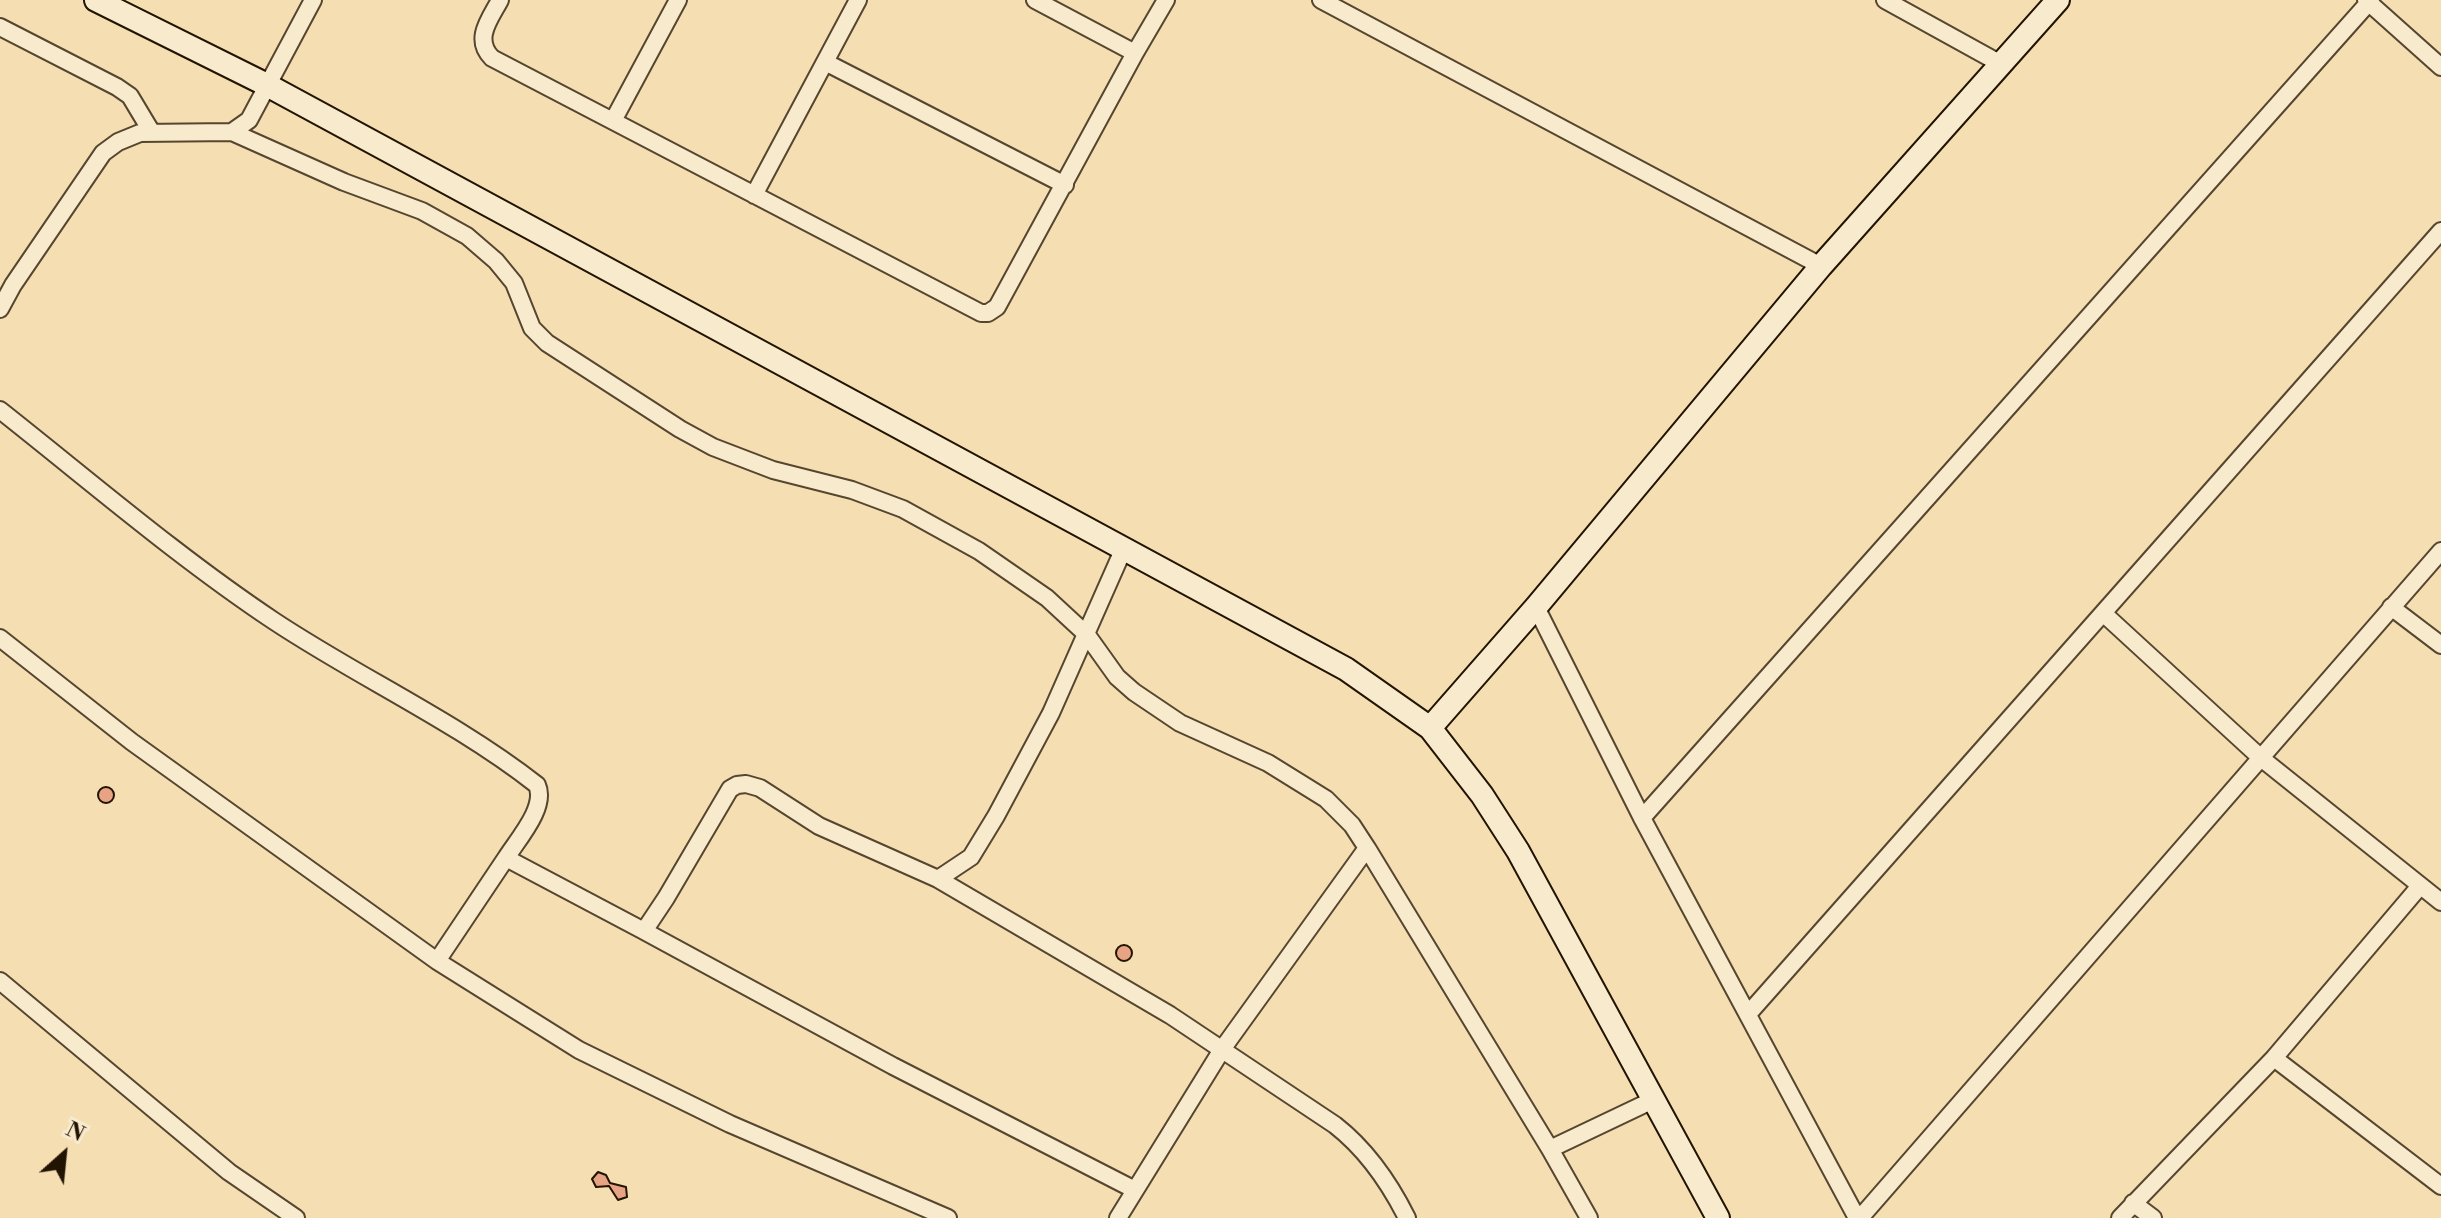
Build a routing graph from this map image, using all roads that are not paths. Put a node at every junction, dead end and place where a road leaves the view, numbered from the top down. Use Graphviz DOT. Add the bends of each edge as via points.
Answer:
graph roads {
  1 [pos="96,0"];
  2 [pos="313,0"];
  3 [pos="500,0"];
  4 [pos="678,0"];
  5 [pos="858,0"];
  6 [pos="1035,0"];
  7 [pos="1166,0"];
  8 [pos="1321,0"];
  9 [pos="1885,0"];
  10 [pos="2058,0"];
  11 [pos="2368,1"];
  12 [pos="0,27"];
  13 [pos="1135,53"];
  14 [pos="825,62"];
  15 [pos="2001,64"];
  16 [pos="2441,67"];
  17 [pos="267,85"];
  18 [pos="614,119"];
  19 [pos="151,131"];
  20 [pos="232,132"];
  21 [pos="1065,185"];
  22 [pos="754,195"];
  23 [pos="2441,231"];
  24 [pos="1821,266"];
  25 [pos="6,282"];
  26 [pos="0,309"];
  27 [pos="0,410"];
  28 [pos="1124,548"];
  29 [pos="2441,551"];
  30 [pos="1536,607"];
  31 [pos="2391,607"];
  32 [pos="2103,613"];
  33 [pos="1087,635"];
  34 [pos="0,638"];
  35 [pos="2441,645"];
  36 [pos="1430,728"];
  37 [pos="2261,758"];
  38 [pos="1642,818"];
  39 [pos="1367,848"];
  40 [pos="506,858"];
  41 [pos="938,879"];
  42 [pos="2420,886"];
  43 [pos="2441,902"];
  44 [pos="644,931"];
  45 [pos="437,961"];
  46 [pos="0,981"];
  47 [pos="1749,1013"];
  48 [pos="1223,1048"];
  49 [pos="2274,1058"];
  50 [pos="1653,1100"];
  51 [pos="1550,1149"];
  52 [pos="2441,1186"];
  53 [pos="1135,1190"];
  54 [pos="2133,1203"];
  55 [pos="296,1218"];
  56 [pos="948,1218"];
  57 [pos="1118,1218"];
  58 [pos="1407,1218"];
  59 [pos="1589,1218"];
  60 [pos="1718,1218"];
  61 [pos="1858,1218"];
  62 [pos="2120,1218"];
  63 [pos="2153,1218"];
  1 -- 17 [label="street"];
  2 -- 17 [label="street"];
  3 -- 18 [label="street" via="485,29 485,51"];
  4 -- 18 [label="street"];
  5 -- 14 [label="street"];
  6 -- 13 [label="street"];
  7 -- 13 [label="street"];
  8 -- 24 [label="street"];
  9 -- 15 [label="street"];
  10 -- 15 [label="street"];
  11 -- 16 [label="street"];
  11 -- 38 [label="street"];
  12 -- 19 [label="street" via="117,87 130,96"];
  13 -- 21 [label="street"];
  14 -- 21 [label="street"];
  14 -- 22 [label="street"];
  15 -- 24 [label="street"];
  17 -- 20 [label="street" via="254,115"];
  17 -- 28 [label="street"];
  18 -- 22 [label="street"];
  19 -- 20 [label="street"];
  19 -- 25 [label="street" via="103,153"];
  20 -- 33 [label="street" via="422,211 467,236 514,283 532,328 547,343 680,429 773,470 903,509 979,551 1047,598"];
  21 -- 22 [label="street" via="997,307 988,313"];
  23 -- 32 [label="street"];
  24 -- 30 [label="street"];
  25 -- 26 [label="street"];
  27 -- 40 [label="street" via="275,622 537,785 539,804"];
  28 -- 33 [label="street"];
  28 -- 36 [label="street" via="1346,669"];
  29 -- 31 [label="street"];
  30 -- 36 [label="street"];
  30 -- 38 [label="street"];
  31 -- 35 [label="street"];
  31 -- 37 [label="street"];
  32 -- 37 [label="street"];
  32 -- 47 [label="street"];
  33 -- 39 [label="street" via="1134,692 1180,723 1268,763 1326,799"];
  33 -- 41 [label="street" via="1051,713 971,857"];
  34 -- 45 [label="street" via="132,742"];
  36 -- 50 [label="street" via="1518,851"];
  37 -- 42 [label="street"];
  37 -- 61 [label="street"];
  38 -- 47 [label="street"];
  39 -- 48 [label="street"];
  39 -- 51 [label="street"];
  40 -- 44 [label="street"];
  40 -- 45 [label="street"];
  41 -- 44 [label="street" via="831,833 760,788 737,785"];
  41 -- 48 [label="street"];
  42 -- 43 [label="street"];
  42 -- 49 [label="street"];
  44 -- 53 [label="street"];
  45 -- 56 [label="street" via="579,1050 730,1124"];
  46 -- 55 [label="street" via="229,1172"];
  47 -- 61 [label="street"];
  48 -- 53 [label="street"];
  48 -- 58 [label="street" via="1352,1139 1390,1184"];
  49 -- 52 [label="street"];
  49 -- 54 [label="street"];
  50 -- 51 [label="street"];
  50 -- 60 [label="street"];
  51 -- 59 [label="street"];
  53 -- 57 [label="street"];
  54 -- 62 [label="street"];
  54 -- 63 [label="street"];
}
